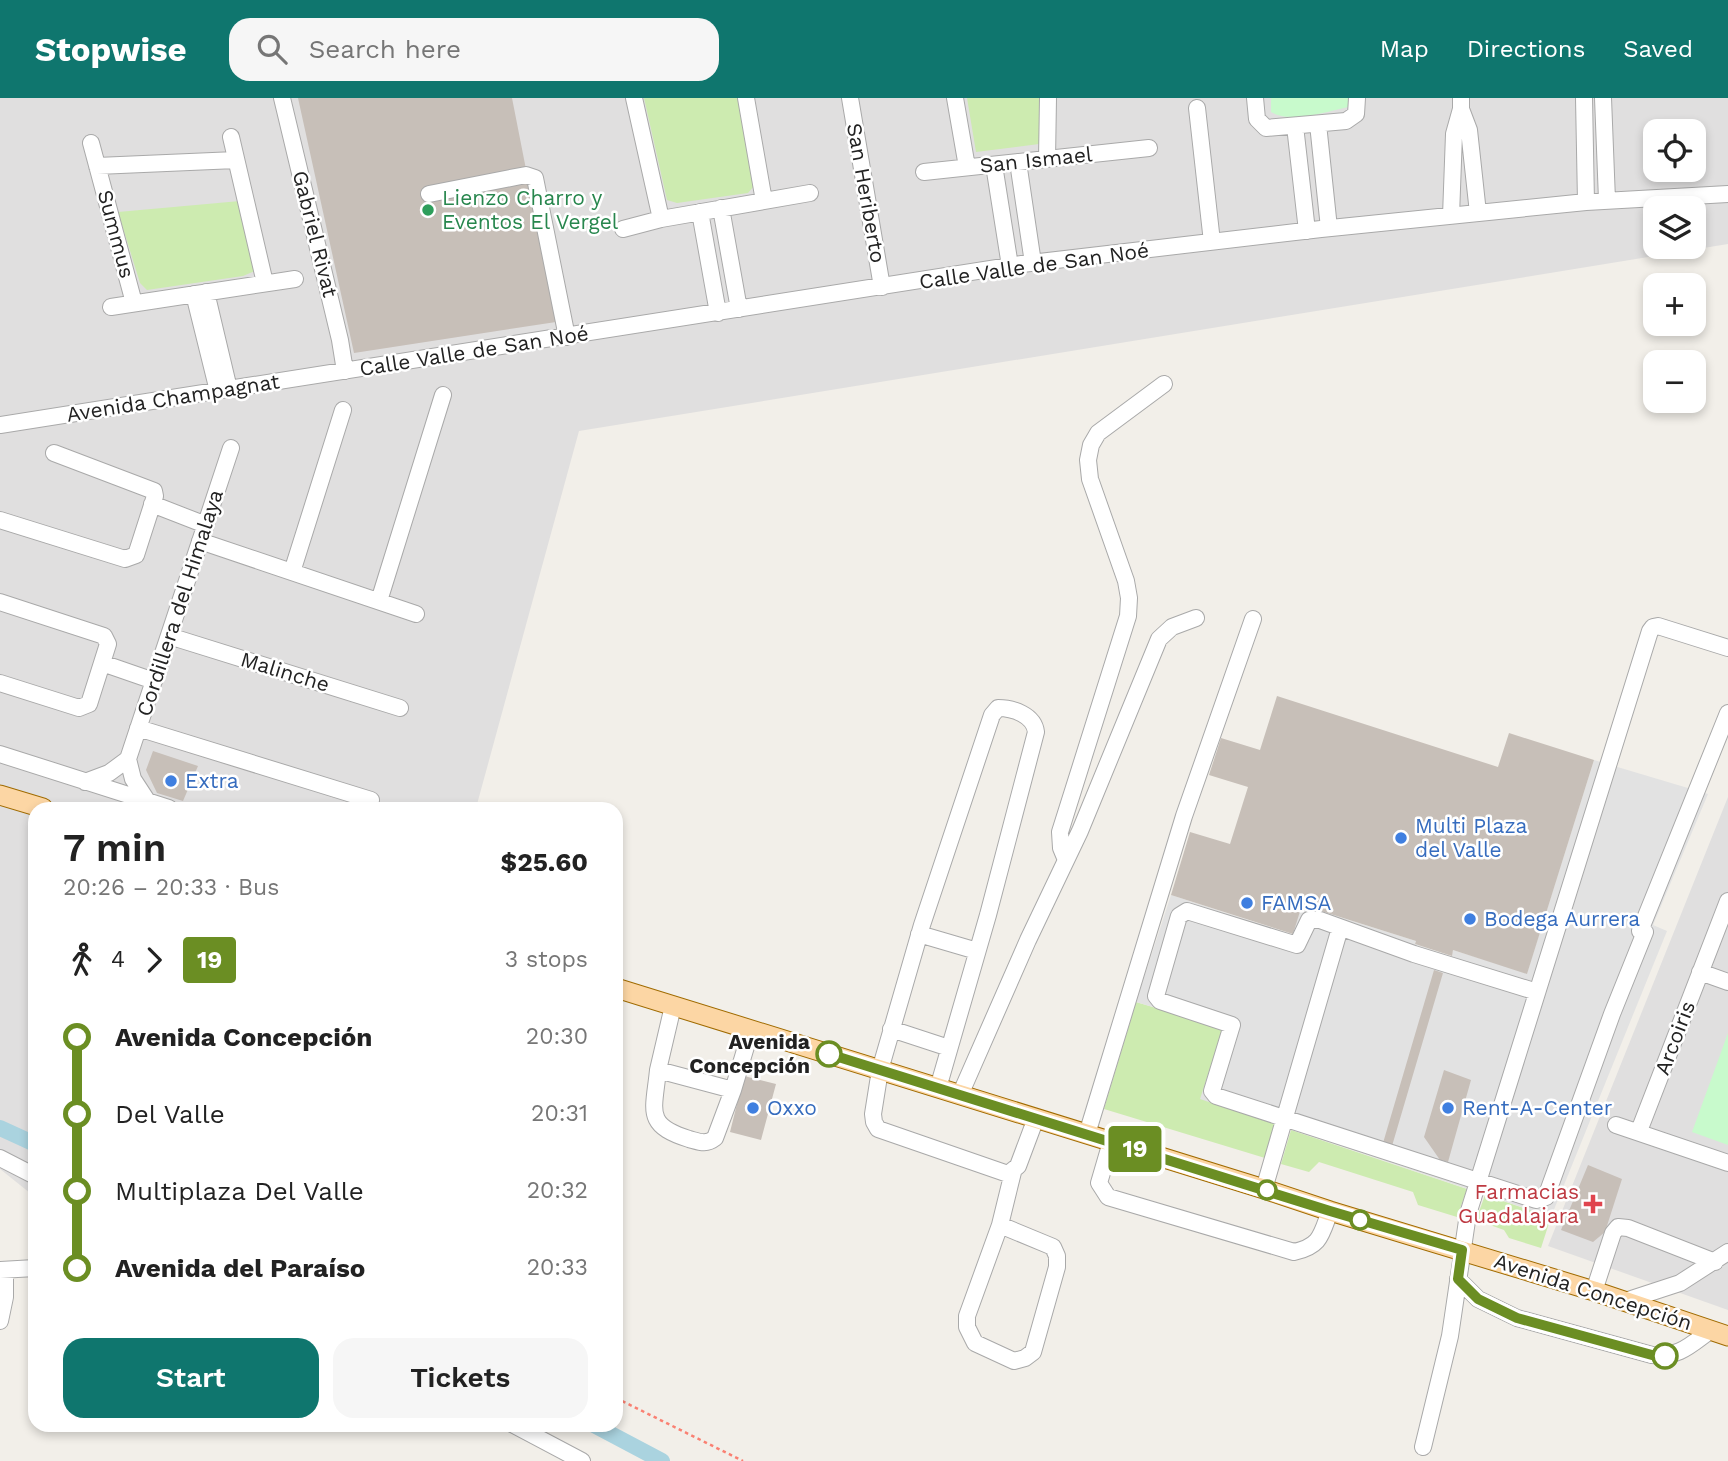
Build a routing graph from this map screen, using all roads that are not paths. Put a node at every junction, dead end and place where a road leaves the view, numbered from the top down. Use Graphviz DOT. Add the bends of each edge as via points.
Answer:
graph roads {
  1 [pos="282,98"];
  2 [pos="634,98"];
  3 [pos="746,98"];
  4 [pos="850,98"];
  5 [pos="955,98"];
  6 [pos="1048,98"];
  7 [pos="1255,98"];
  8 [pos="1584,98"];
  9 [pos="1604,98"];
  10 [pos="1461,103"];
  11 [pos="1357,104"];
  12 [pos="1197,108"];
  13 [pos="1318,124"];
  14 [pos="1295,126"];
  15 [pos="231,136"];
  16 [pos="91,143"];
  17 [pos="1149,148"];
  18 [pos="1047,159"];
  19 [pos="236,160"];
  20 [pos="1018,162"];
  21 [pos="994,165"];
  22 [pos="97,166"];
  23 [pos="967,167"];
  24 [pos="924,172"];
  25 [pos="810,193"];
  26 [pos="429,194"];
  27 [pos="1728,194"];
  28 [pos="1607,200"];
  29 [pos="764,201"];
  30 [pos="1586,202"];
  31 [pos="721,208"];
  32 [pos="700,212"];
  33 [pos="1478,213"];
  34 [pos="1451,216"];
  35 [pos="661,219"];
  36 [pos="1329,228"];
  37 [pos="623,229"];
  38 [pos="1307,231"];
  39 [pos="1212,242"];
  40 [pos="1033,263"];
  41 [pos="1010,266"];
  42 [pos="295,279"];
  43 [pos="265,283"];
  44 [pos="883,288"];
  45 [pos="200,293"];
  46 [pos="134,303"];
  47 [pos="111,307"];
  48 [pos="739,309"];
  49 [pos="718,313"];
  50 [pos="566,337"];
  51 [pos="345,371"];
  52 [pos="1164,384"];
  53 [pos="223,390"];
  54 [pos="443,394"];
  55 [pos="343,410"];
  56 [pos="0,425"];
  57 [pos="231,448"];
  58 [pos="54,453"];
  59 [pos="152,505"];
  60 [pos="0,520"];
  61 [pos="206,525"];
  62 [pos="200,541"];
  63 [pos="292,572"];
  64 [pos="379,601"];
  65 [pos="0,602"];
  66 [pos="416,614"];
  67 [pos="1196,618"];
  68 [pos="1253,619"];
  69 [pos="169,636"];
  70 [pos="1728,648"];
  71 [pos="102,663"];
  72 [pos="154,681"];
  73 [pos="0,683"];
  74 [pos="400,708"];
  75 [pos="1728,713"];
  76 [pos="138,728"];
  77 [pos="0,754"];
  78 [pos="128,758"];
  79 [pos="85,782"];
  80 [pos="0,795"];
  81 [pos="371,800"];
  82 [pos="148,802"];
  83 [pos="28,803"];
  84 [pos="1066,860"];
  85 [pos="1728,901"];
  86 [pos="1340,928"];
  87 [pos="919,934"];
  88 [pos="977,951"];
  89 [pos="1700,972"];
  90 [pos="1728,982"];
  91 [pos="623,990"];
  92 [pos="1537,992"];
  93 [pos="673,1006"];
  94 [pos="891,1029"];
  95 [pos="751,1030"];
  96 [pos="949,1048"];
  97 [pos="657,1070"];
  98 [pos="880,1070"];
  99 [pos="938,1088"];
  100 [pos="733,1090"];
  101 [pos="960,1094"];
  102 [pos="1036,1118"];
  103 [pos="1285,1118"];
  104 [pos="1616,1125"];
  105 [pos="1639,1131"];
  106 [pos="1087,1134"];
  107 [pos="1111,1142"];
  108 [pos="0,1157"];
  109 [pos="1728,1163"];
  110 [pos="28,1172"];
  111 [pos="1013,1172"];
  112 [pos="1478,1181"];
  113 [pos="1264,1189"];
  114 [pos="1330,1211"];
  115 [pos="1000,1225"];
  116 [pos="1462,1250"];
  117 [pos="1722,1257"];
  118 [pos="28,1268"];
  119 [pos="3,1270"];
  120 [pos="1458,1279"];
  121 [pos="1594,1291"];
  122 [pos="1625,1301"];
  123 [pos="0,1321"];
  124 [pos="1719,1333"];
  125 [pos="527,1432"];
  126 [pos="1423,1447"];
  127 [pos="578,1460"];
  1 -- 51 [label="street, Gabriel Rivat"];
  2 -- 35 [label="street"];
  3 -- 29 [label="street"];
  4 -- 44 [label="street, San Heriberto"];
  5 -- 23 [label="street"];
  6 -- 18 [label="street"];
  7 -- 14 [label="street" via="1257,119 1266,128"];
  8 -- 30 [label="street"];
  9 -- 28 [label="street"];
  10 -- 33 [label="street" via="1469,130"];
  10 -- 34 [label="street" via="1454,134"];
  11 -- 13 [label="street" via="1353,118"];
  12 -- 39 [label="street"];
  13 -- 14 [label="street"];
  13 -- 36 [label="street"];
  14 -- 38 [label="street"];
  15 -- 19 [label="street"];
  16 -- 22 [label="street, Summus"];
  17 -- 18 [label="street, San Ismael"];
  18 -- 20 [label="street, San Ismael"];
  19 -- 22 [label="street, Summus"];
  19 -- 43 [label="street"];
  20 -- 21 [label="street, San Ismael"];
  20 -- 40 [label="street"];
  21 -- 23 [label="street, San Ismael"];
  21 -- 41 [label="street"];
  22 -- 46 [label="street, Summus"];
  23 -- 24 [label="street, San Ismael"];
  25 -- 29 [label="street"];
  26 -- 50 [label="street" via="526,175 535,178"];
  27 -- 28 [label="street, Calle Valle de San Noé"];
  28 -- 30 [label="street, Calle Valle de San Noé"];
  29 -- 31 [label="street"];
  30 -- 33 [label="street, Calle Valle de San Noé"];
  31 -- 32 [label="street"];
  31 -- 48 [label="street"];
  32 -- 35 [label="street"];
  32 -- 49 [label="street"];
  33 -- 34 [label="street, Calle Valle de San Noé"];
  34 -- 36 [label="street, Calle Valle de San Noé"];
  35 -- 37 [label="street"];
  36 -- 38 [label="street, Calle Valle de San Noé"];
  38 -- 39 [label="street, Calle Valle de San Noé"];
  39 -- 40 [label="street, Calle Valle de San Noé"];
  40 -- 41 [label="street, Calle Valle de San Noé"];
  41 -- 44 [label="street, Calle Valle de San Noé"];
  42 -- 43 [label="street, Summus"];
  43 -- 45 [label="street, Summus"];
  44 -- 48 [label="street, Calle Valle de San Noé"];
  45 -- 46 [label="street, Summus"];
  45 -- 53 [label="street"];
  46 -- 47 [label="street, Summus"];
  48 -- 49 [label="street, Calle Valle de San Noé"];
  49 -- 50 [label="street, Calle Valle de San Noé"];
  50 -- 51 [label="street, Calle Valle de San Noé"];
  51 -- 53 [label="street, Avenida Champagnat"];
  52 -- 84 [label="street" via="1098,433 1089,452 1090,479 1126,581 1128,616 1060,832"];
  53 -- 56 [label="street, Avenida Champagnat"];
  54 -- 64 [label="street"];
  55 -- 63 [label="street"];
  57 -- 61 [label="street, Cordillera del Himalaya"];
  58 -- 59 [label="street" via="148,487 154,491"];
  59 -- 60 [label="street" via="136,555 125,559"];
  59 -- 61 [label="street"];
  61 -- 62 [label="street, Cordillera del Himalaya"];
  62 -- 63 [label="street"];
  62 -- 69 [label="street, Cordillera del Himalaya"];
  63 -- 64 [label="street"];
  64 -- 66 [label="street"];
  65 -- 71 [label="street" via="104,636 108,644"];
  67 -- 84 [label="street" via="1172,626 1159,639"];
  68 -- 106 [label="street" via="1184,816"];
  69 -- 72 [label="street, Cordillera del Himalaya"];
  69 -- 74 [label="street, Malinche"];
  70 -- 92 [label="street" via="1658,626 1650,631"];
  71 -- 72 [label="street"];
  71 -- 73 [label="street" via="89,704 79,708"];
  72 -- 76 [label="street, Cordillera del Himalaya"];
  75 -- 112 [label="street" via="1640,931 1645,932 1546,1197 1536,1200"];
  76 -- 78 [label="street, Cordillera del Himalaya"];
  76 -- 81 [label="street"];
  77 -- 79 [label="street"];
  78 -- 79 [label="street" via="109,773"];
  78 -- 82 [label="street" via="133,779"];
  79 -- 82 [label="street"];
  80 -- 83 [label="main road"];
  84 -- 101 [label="street"];
  85 -- 89 [label="street, Arcoiris"];
  86 -- 92 [label="street"];
  86 -- 103 [label="street"];
  86 -- 103 [label="street" via="1312,919 1297,945 1184,911 1156,994 1160,1001 1233,1025 1213,1095"];
  87 -- 88 [label="street"];
  87 -- 88 [label="street" via="992,715 1004,708 1034,721 1036,732"];
  87 -- 94 [label="street"];
  88 -- 96 [label="street"];
  89 -- 90 [label="street"];
  89 -- 105 [label="street, Arcoiris"];
  91 -- 93 [label="main road, Avenida Concepción"];
  92 -- 112 [label="street"];
  93 -- 95 [label="main road, Avenida Concepción"];
  93 -- 97 [label="street"];
  94 -- 96 [label="street"];
  94 -- 98 [label="street"];
  95 -- 98 [label="main road, Avenida Concepción"];
  95 -- 100 [label="street"];
  96 -- 99 [label="street"];
  97 -- 100 [label="street"];
  97 -- 100 [label="street" via="654,1114 659,1124 670,1133 703,1143 715,1138"];
  98 -- 99 [label="main road, Avenida Concepción"];
  98 -- 111 [label="street" via="873,1114 878,1129 1004,1173"];
  99 -- 101 [label="main road, Avenida Concepción"];
  101 -- 102 [label="main road, Avenida Concepción"];
  102 -- 106 [label="main road, Avenida Concepción"];
  102 -- 111 [label="street"];
  103 -- 112 [label="street"];
  103 -- 113 [label="street"];
  104 -- 105 [label="street"];
  105 -- 109 [label="street"];
  106 -- 107 [label="main road, Avenida Concepción"];
  107 -- 113 [label="main road, Avenida Concepción"];
  107 -- 114 [label="street" via="1099,1183 1108,1197 1294,1252 1318,1241"];
  108 -- 110 [label="street"];
  111 -- 115 [label="street"];
  112 -- 116 [label="street"];
  113 -- 114 [label="main road, Avenida Concepción"];
  114 -- 116 [label="main road, Avenida Concepción"];
  115 -- 115 [label="street" via="967,1327 975,1343 1014,1361 1033,1352 1058,1267 1057,1256 1053,1247"];
  116 -- 120 [label="street"];
  116 -- 121 [label="main road, Avenida Concepción"];
  117 -- 121 [label="street" via="1618,1227"];
  117 -- 122 [label="street" via="1680,1283"];
  118 -- 119 [label="street"];
  119 -- 123 [label="street" via="5,1297"];
  120 -- 124 [label="street" via="1478,1299 1517,1318 1652,1355 1680,1353"];
  120 -- 126 [label="street" via="1450,1336"];
  121 -- 122 [label="main road, Avenida Concepción"];
  122 -- 124 [label="main road, Avenida Concepción"];
  125 -- 127 [label="street"];
}
